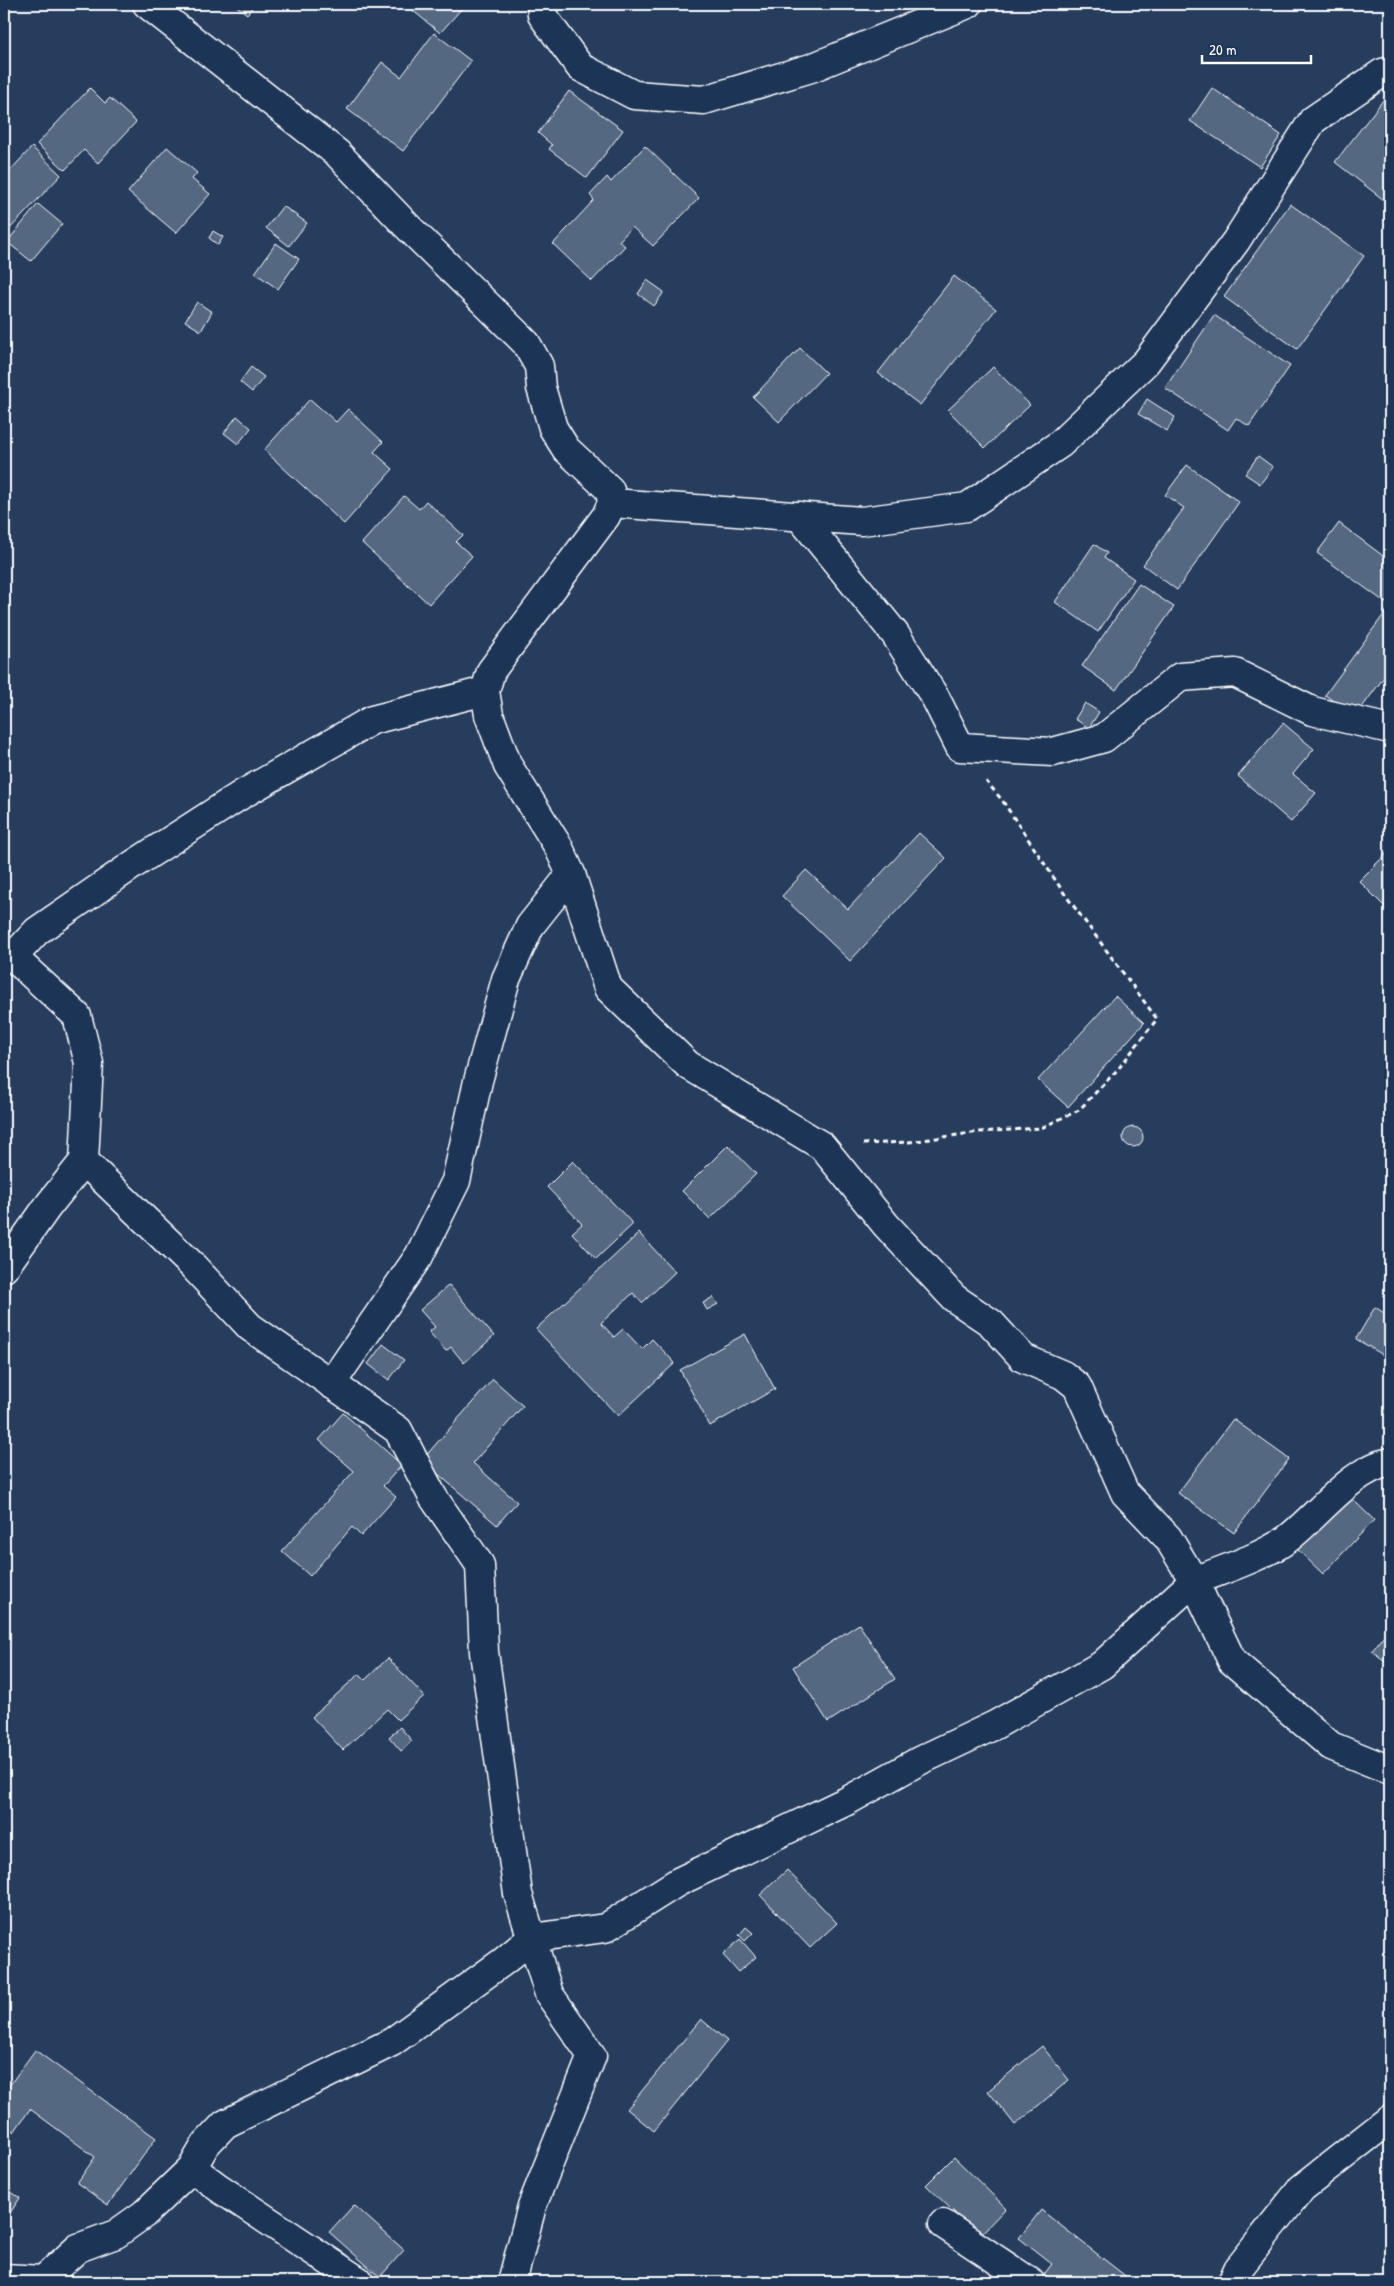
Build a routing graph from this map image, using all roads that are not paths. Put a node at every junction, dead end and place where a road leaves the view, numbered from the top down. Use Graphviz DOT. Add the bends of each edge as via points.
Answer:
graph roads {
  1 [pos="147,4"];
  2 [pos="541,4"];
  3 [pos="968,4"];
  4 [pos="1390,71"];
  5 [pos="612,503"];
  6 [pos="799,516"];
  7 [pos="485,691"];
  8 [pos="1390,729"];
  9 [pos="571,874"];
  10 [pos="8,955"];
  11 [pos="84,1161"];
  12 [pos="4,1268"];
  13 [pos="331,1384"];
  14 [pos="1390,1462"];
  15 [pos="1194,1581"];
  16 [pos="1390,1770"];
  17 [pos="532,1938"];
  18 [pos="1390,2119"];
  19 [pos="192,2168"];
  20 [pos="943,2224"];
  21 [pos="4,2278"];
  22 [pos="360,2282"];
  23 [pos="512,2282"];
  24 [pos="1030,2282"];
  25 [pos="1232,2282"];
  1 -- 5 [label="street" via="337,153 526,343 539,366 541,388 554,428 566,449 610,490"];
  2 -- 3 [label="street" via="542,15 580,67 634,94 704,100 811,68"];
  4 -- 6 [label="street" via="1382,73 1313,120 1236,241 1146,362 1060,444 967,508 862,520"];
  5 -- 6 [label="street"];
  5 -- 7 [label="street" via="606,516 491,671"];
  6 -- 8 [label="street" via="895,634 936,699 960,747 1052,752 1104,738 1180,677 1235,673 1312,711"];
  7 -- 9 [label="street" via="489,715 508,766 558,846"];
  7 -- 10 [label="street" via="372,720 241,794 37,930"];
  9 -- 13 [label="street" via="530,926 506,979 478,1081 456,1181 419,1256"];
  9 -- 15 [label="street" via="608,988 688,1065 822,1146 886,1225 954,1298 991,1323 1023,1358 1063,1375 1078,1386 1125,1493 1168,1538"];
  10 -- 11 [label="street" via="77,1016 89,1063"];
  11 -- 12 [label="street"];
  11 -- 13 [label="street" via="191,1264 250,1327"];
  13 -- 17 [label="street" via="398,1430 433,1497 480,1565 484,1652 493,1724 518,1894"];
  14 -- 15 [label="street" via="1379,1464 1349,1484 1286,1540"];
  15 -- 16 [label="street" via="1232,1661 1332,1746"];
  15 -- 17 [label="street" via="1102,1665 995,1725 678,1882 605,1928"];
  17 -- 19 [label="street" via="392,2042 225,2124 206,2144"];
  17 -- 23 [label="street" via="548,1994 592,2056 532,2206"];
  18 -- 25 [label="street" via="1302,2188 1238,2269"];
  19 -- 21 [label="street" via="144,2214 116,2234 78,2248 43,2280"];
  19 -- 22 [label="street"];
  20 -- 24 [label="street"];
}
